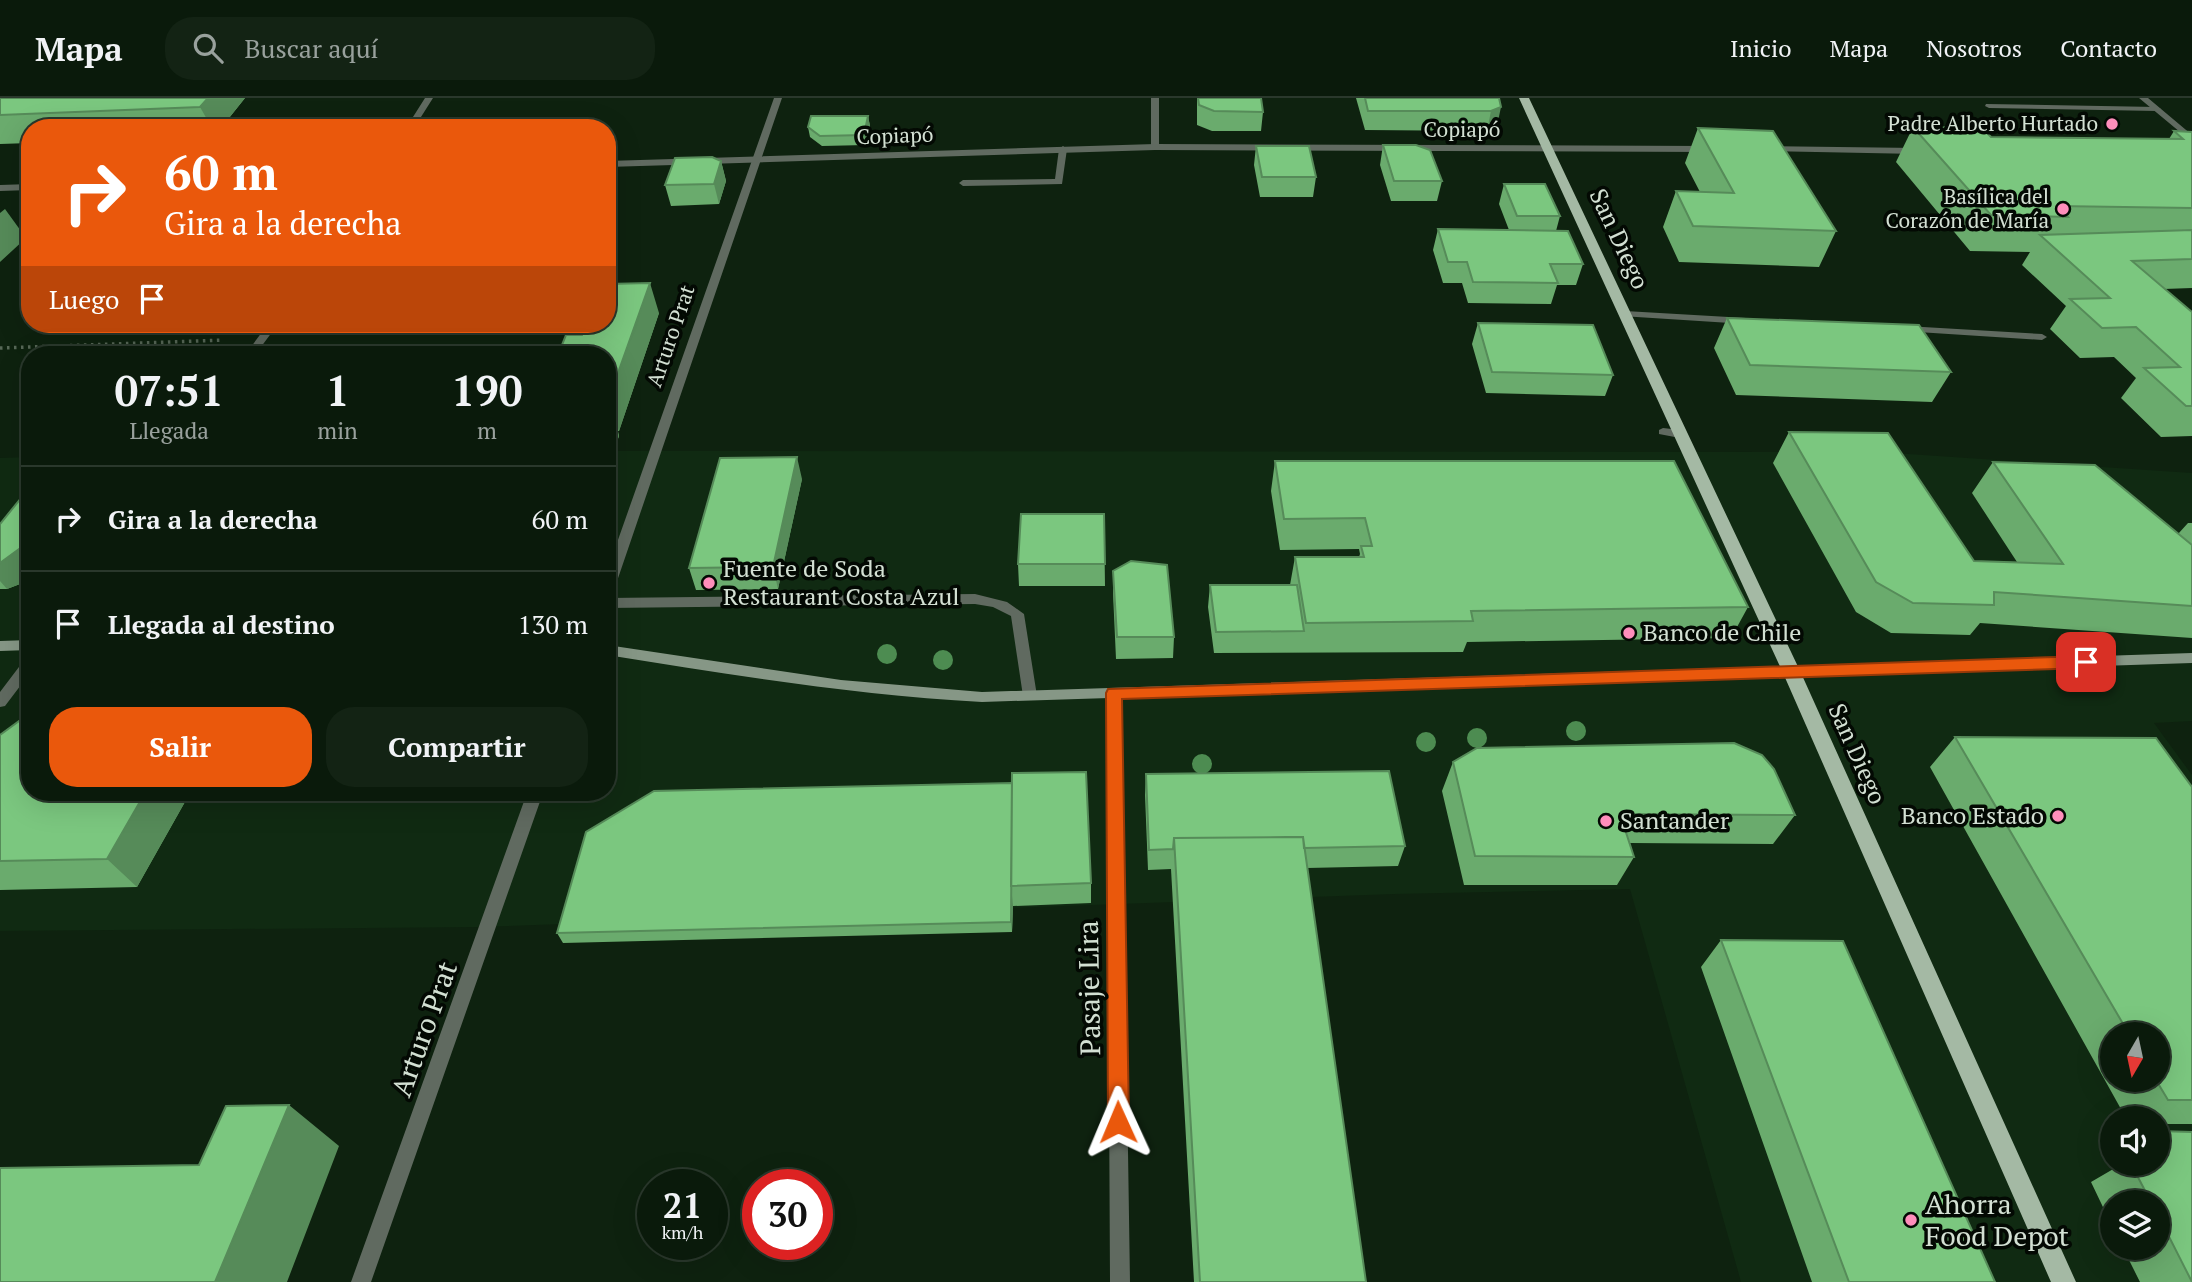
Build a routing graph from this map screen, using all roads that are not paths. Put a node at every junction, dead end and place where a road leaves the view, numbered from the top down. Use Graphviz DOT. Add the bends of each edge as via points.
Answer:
graph roads {
  1 [pos="429,98"];
  2 [pos="778,98"];
  3 [pos="1155,98"];
  4 [pos="1524,98"];
  5 [pos="2143,98"];
  6 [pos="1989,106"];
  7 [pos="2157,109"];
  8 [pos="416,119"];
  9 [pos="2192,139"];
  10 [pos="1155,147"];
  11 [pos="1547,147"];
  12 [pos="1063,149"];
  13 [pos="1726,149"];
  14 [pos="1754,149"];
  15 [pos="1934,151"];
  16 [pos="757,158"];
  17 [pos="616,164"];
  18 [pos="963,183"];
  19 [pos="21,187"];
  20 [pos="0,188"];
  21 [pos="1625,314"];
  22 [pos="1751,321"];
  23 [pos="1890,328"];
  24 [pos="2042,337"];
  25 [pos="1663,432"];
  26 [pos="1680,434"];
  27 [pos="616,564"];
  28 [pos="616,603"];
  29 [pos="21,645"];
  30 [pos="0,646"];
  31 [pos="616,651"];
  32 [pos="2192,658"];
  33 [pos="1792,673"];
  34 [pos="21,675"];
  35 [pos="1114,693"];
  36 [pos="1030,696"];
  37 [pos="0,702"];
  38 [pos="532,801"];
  39 [pos="361,1282"];
  40 [pos="1120,1282"];
  41 [pos="2064,1282"];
  1 -- 8 [label="street"];
  2 -- 16 [label="street, Arturo Prat"];
  3 -- 10 [label="street"];
  4 -- 11 [label="main road, San Diego"];
  5 -- 7 [label="street"];
  6 -- 7 [label="street"];
  7 -- 9 [label="street"];
  10 -- 11 [label="street, Copiapó"];
  10 -- 12 [label="street, Copiapó"];
  11 -- 13 [label="street, Copiapó"];
  11 -- 21 [label="main road, San Diego"];
  12 -- 16 [label="street, Copiapó"];
  12 -- 18 [label="street" via="1059,183"];
  14 -- 15 [label="street"];
  16 -- 17 [label="street, Copiapó"];
  16 -- 27 [label="street, Arturo Prat"];
  19 -- 20 [label="street"];
  21 -- 22 [label="street"];
  21 -- 26 [label="main road, San Diego"];
  23 -- 24 [label="street"];
  25 -- 26 [label="street"];
  26 -- 33 [label="main road, San Diego"];
  28 -- 36 [label="street" via="990,601 1017,614"];
  29 -- 30 [label="main road"];
  31 -- 36 [label="main road" via="863,689"];
  32 -- 33 [label="main road"];
  33 -- 35 [label="main road"];
  33 -- 41 [label="main road, San Diego"];
  34 -- 37 [label="street"];
  35 -- 36 [label="main road"];
  35 -- 40 [label="street, Pasaje Lira"];
  38 -- 39 [label="street, Arturo Prat"];
}
